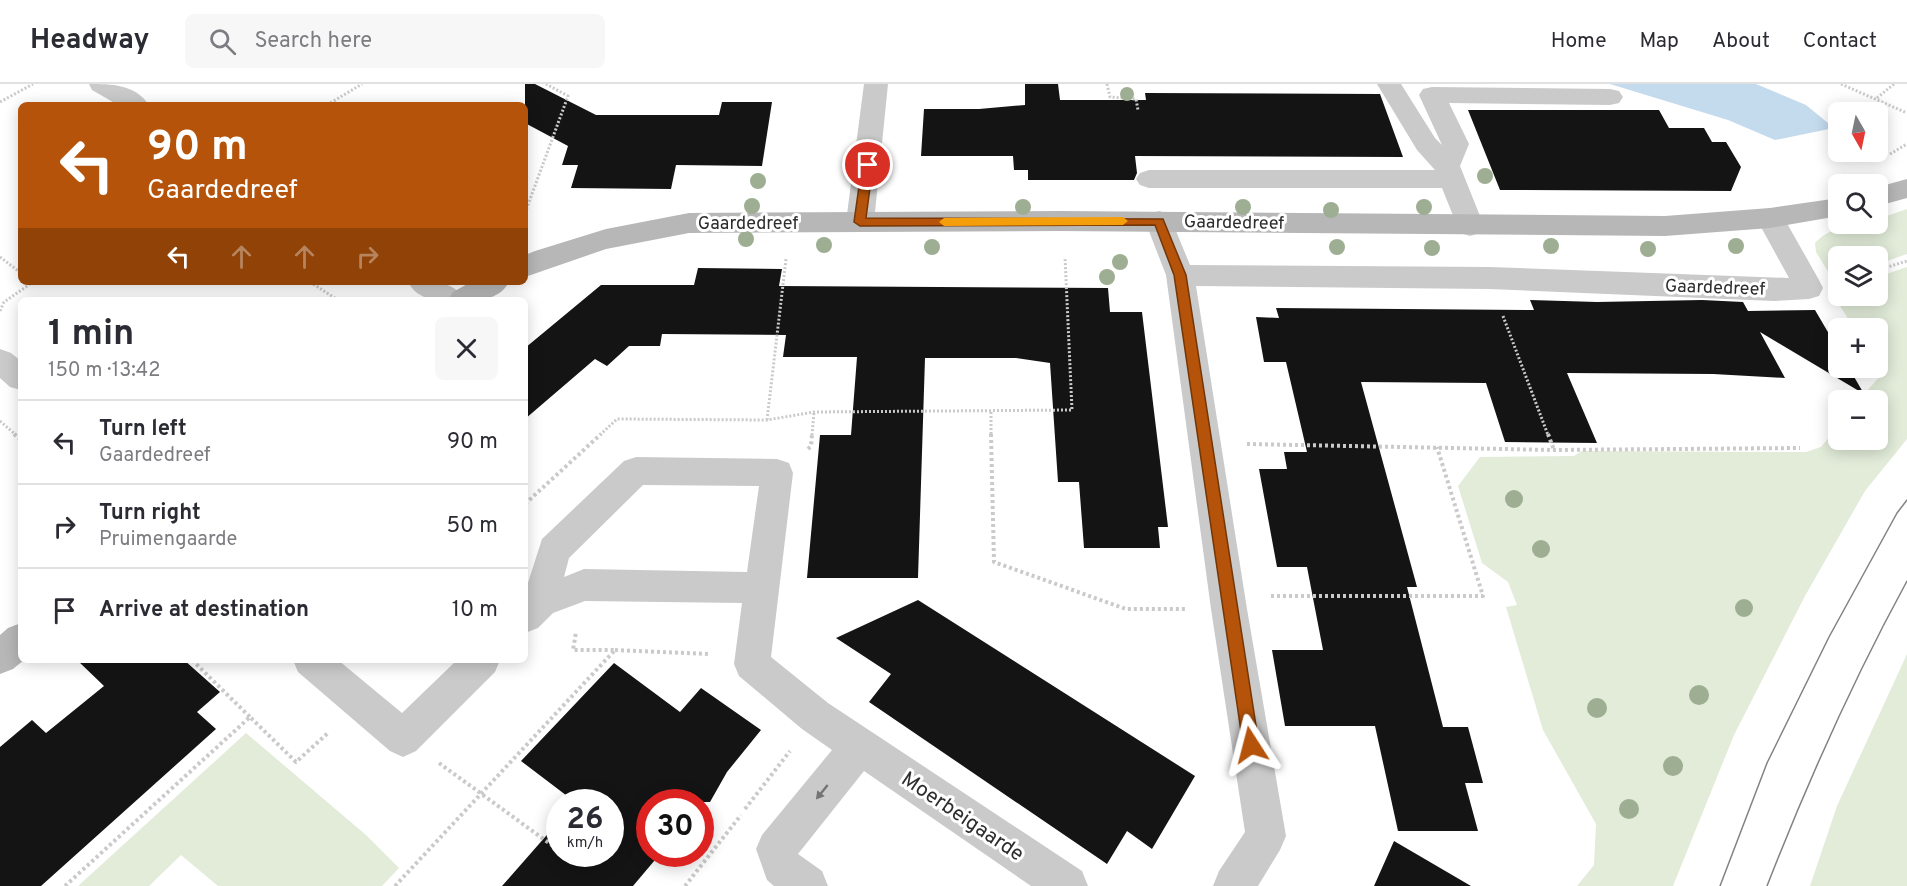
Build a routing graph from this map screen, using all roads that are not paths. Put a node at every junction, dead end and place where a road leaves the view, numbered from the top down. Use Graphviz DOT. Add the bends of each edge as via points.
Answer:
graph roads {
  1 [pos="101,84"];
  2 [pos="876,84"];
  3 [pos="1389,84"];
  4 [pos="1610,97"];
  5 [pos="131,102"];
  6 [pos="1449,172"];
  7 [pos="1149,179"];
  8 [pos="1907,188"];
  9 [pos="1888,194"];
  10 [pos="1828,209"];
  11 [pos="1770,218"];
  12 [pos="1159,221"];
  13 [pos="860,222"];
  14 [pos="1470,226"];
  15 [pos="528,266"];
  16 [pos="1180,275"];
  17 [pos="427,285"];
  18 [pos="490,285"];
  19 [pos="445,297"];
  20 [pos="468,297"];
  21 [pos="0,361"];
  22 [pos="18,377"];
  23 [pos="18,382"];
  24 [pos="0,396"];
  25 [pos="762,588"];
  26 [pos="533,610"];
  27 [pos="18,642"];
  28 [pos="0,657"];
  29 [pos="314,663"];
  30 [pos="479,663"];
  31 [pos="859,747"];
  32 [pos="807,886"];
  33 [pos="1067,886"];
  34 [pos="1234,886"];
  1 -- 5 [label="street"];
  2 -- 13 [label="street"];
  3 -- 6 [label="street" via="1426,144"];
  4 -- 6 [label="street" via="1432,95 1456,144"];
  6 -- 7 [label="street"];
  6 -- 14 [label="street"];
  8 -- 9 [label="street"];
  10 -- 11 [label="street, Gaardedreef"];
  11 -- 14 [label="street, Gaardedreef" via="1665,226"];
  11 -- 16 [label="street, Gaardedreef" via="1809,288 1774,290 1489,278"];
  12 -- 13 [label="street, Gaardedreef"];
  12 -- 14 [label="street, Gaardedreef"];
  12 -- 16 [label="street"];
  13 -- 15 [label="street, Gaardedreef" via="689,223 629,232 580,245"];
  16 -- 34 [label="street" via="1266,836"];
  17 -- 19 [label="street"];
  18 -- 20 [label="street"];
  21 -- 22 [label="street"];
  23 -- 24 [label="street"];
  25 -- 26 [label="street" via="584,585"];
  25 -- 26 [label="street" via="777,473 636,471 554,550"];
  25 -- 31 [label="street, Moerbeigaarde" via="752,664"];
  27 -- 28 [label="street"];
  29 -- 30 [label="street" via="404,738"];
  31 -- 32 [label="street, one-way" via="776,849 781,866"];
  31 -- 33 [label="street, Moerbeigaarde"];
}
